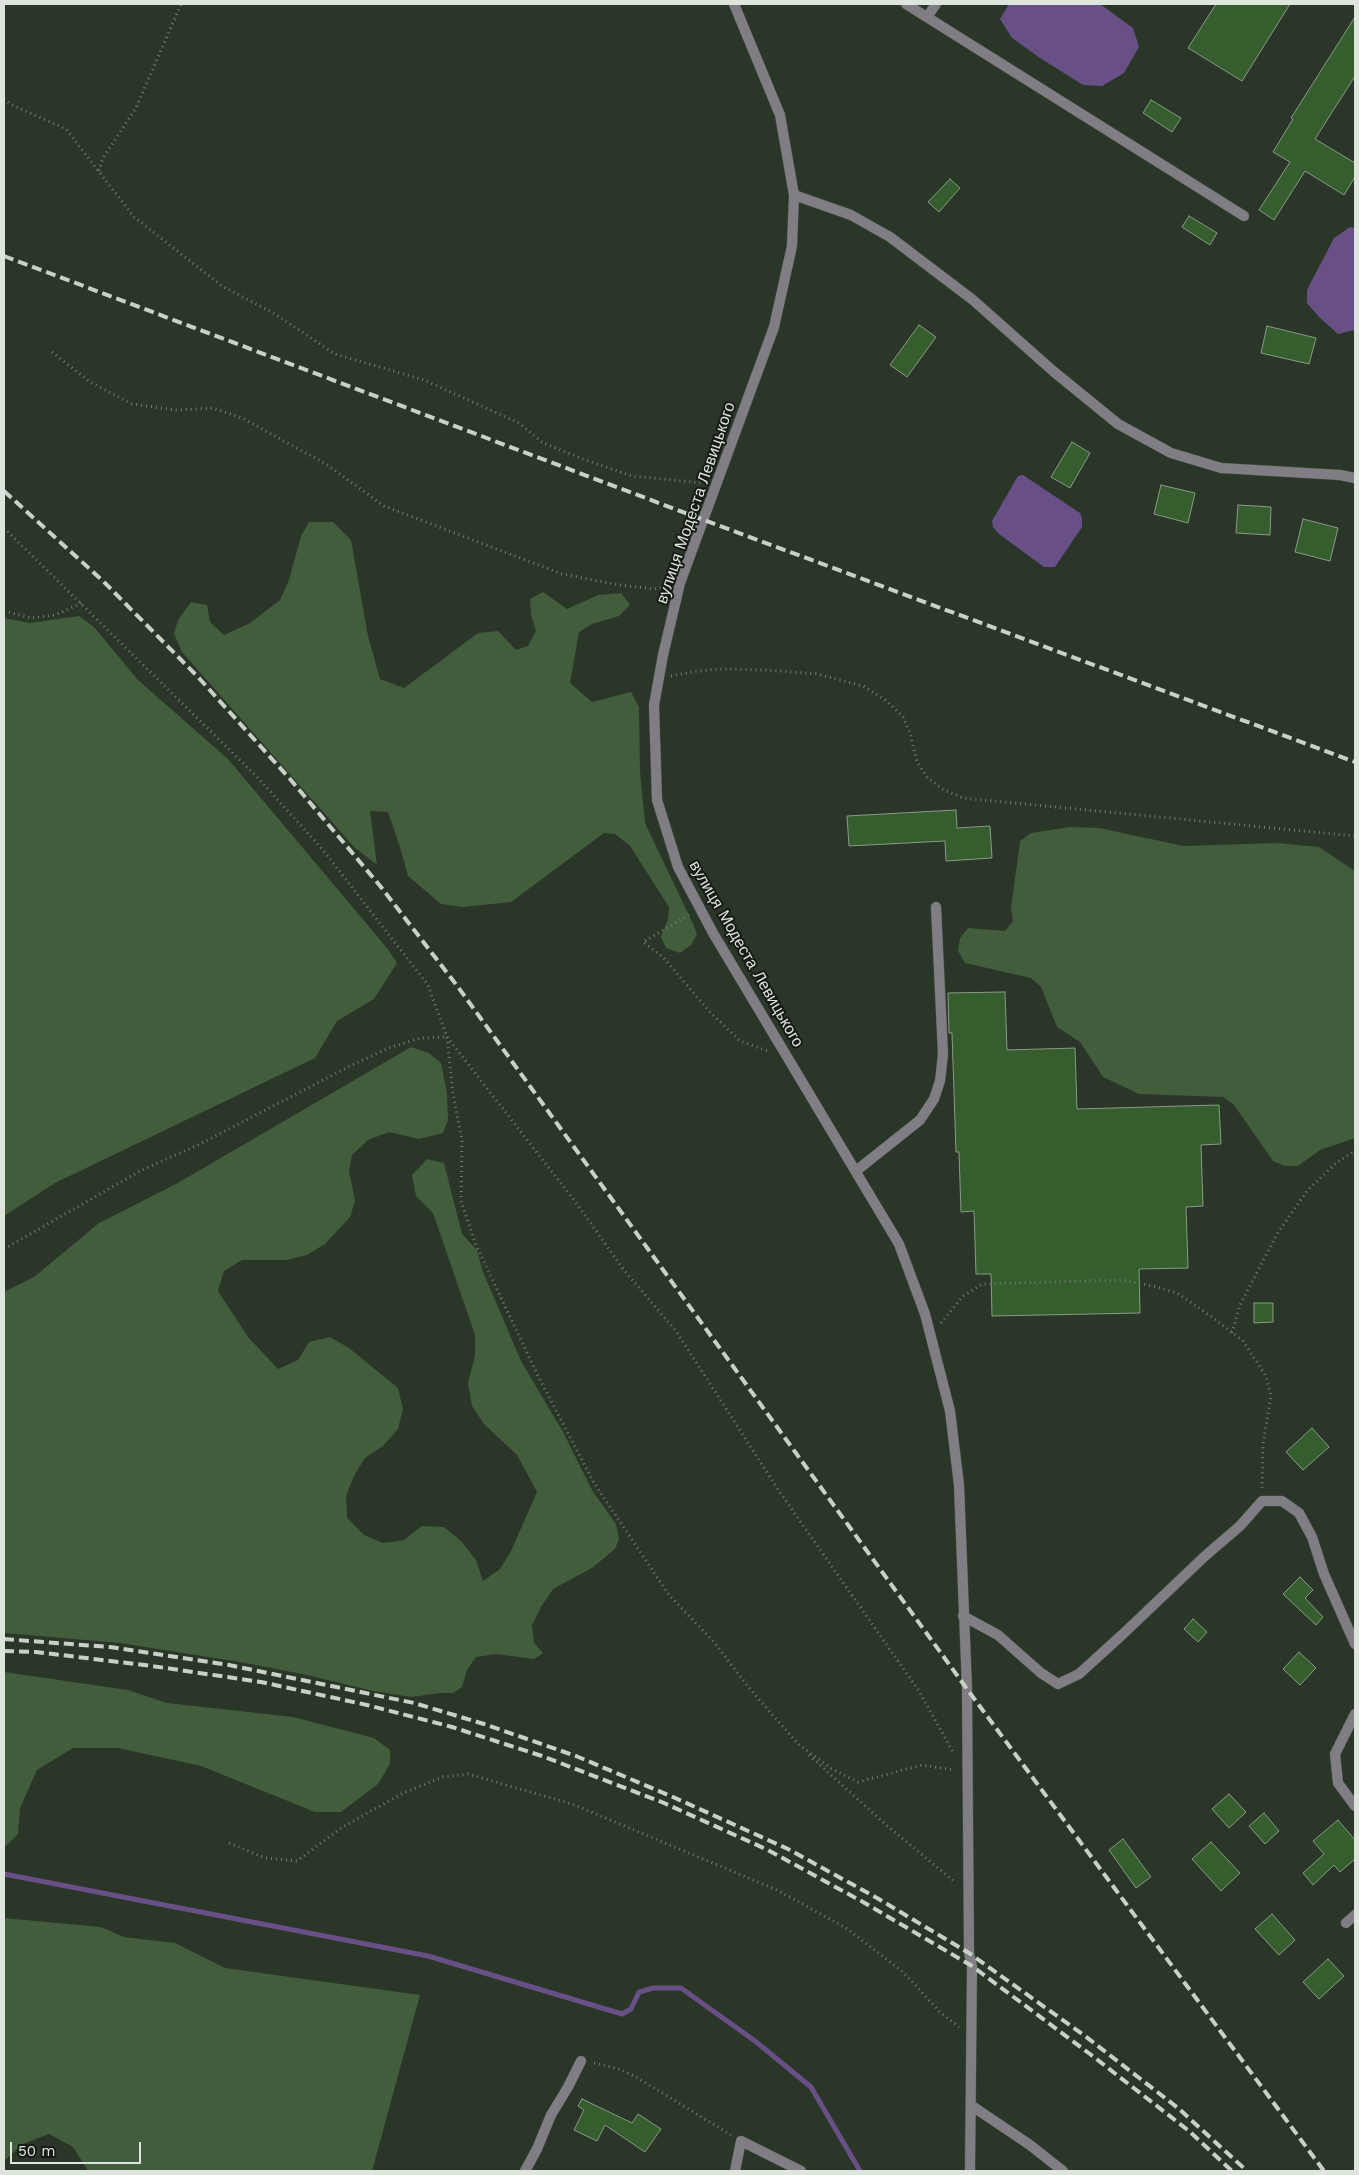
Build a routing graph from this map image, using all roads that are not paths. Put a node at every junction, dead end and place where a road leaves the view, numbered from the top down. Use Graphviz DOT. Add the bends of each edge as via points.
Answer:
graph roads {
  1 [pos="734,4"];
  2 [pos="906,4"];
  3 [pos="936,4"];
  4 [pos="927,17"];
  5 [pos="794,195"];
  6 [pos="1244,216"];
  7 [pos="1355,478"];
  8 [pos="936,907"];
  9 [pos="856,1171"];
  10 [pos="963,1616"];
  11 [pos="1355,1644"];
  12 [pos="1355,1714"];
  13 [pos="1355,1806"];
  14 [pos="1355,1915"];
  15 [pos="1346,1923"];
  16 [pos="581,2061"];
  17 [pos="972,2106"];
  18 [pos="525,2171"];
  19 [pos="734,2171"];
  20 [pos="801,2171"];
  21 [pos="970,2171"];
  22 [pos="1063,2171"];
  1 -- 5 [label="street, вулиця Модеста Левицького" via="780,115"];
  2 -- 4 [label="street"];
  3 -- 4 [label="street"];
  4 -- 6 [label="street"];
  5 -- 7 [label="street" via="851,215 890,237 973,300 1118,424 1171,453 1221,468"];
  5 -- 9 [label="street, вулиця Модеста Левицького" via="792,246 774,327 680,583 658,679 654,705 657,800 678,867"];
  8 -- 9 [label="street" via="943,1054 940,1081 934,1099 920,1120"];
  9 -- 10 [label="street, вулиця Модеста Левицького" via="899,1244 930,1330 950,1411 959,1485"];
  10 -- 11 [label="street" via="998,1635 1058,1684 1078,1674 1123,1634 1240,1526 1262,1501 1282,1502 1299,1513 1312,1537 1324,1574"];
  10 -- 17 [label="street, вулиця Модеста Левицького" via="967,1689"];
  12 -- 13 [label="street" via="1335,1754 1338,1783"];
  14 -- 15 [label="street"];
  16 -- 18 [label="street"];
  17 -- 21 [label="street"];
  17 -- 22 [label="street"];
  19 -- 20 [label="street" via="740,2141"];
}
